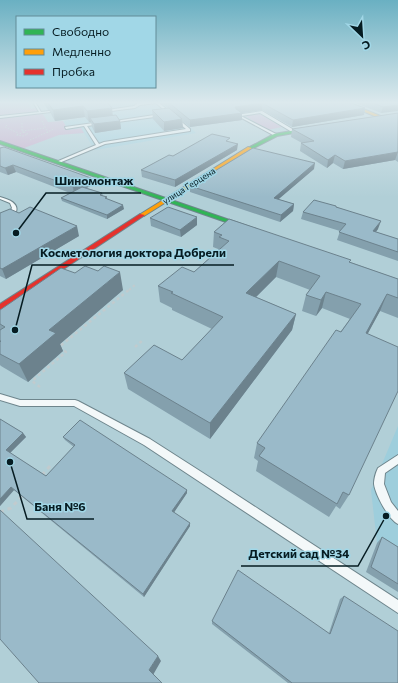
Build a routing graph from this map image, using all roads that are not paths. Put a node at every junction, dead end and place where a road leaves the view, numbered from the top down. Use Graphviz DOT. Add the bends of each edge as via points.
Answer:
graph roads {
  1 [pos="91,134"];
  2 [pos="164,134"];
  3 [pos="281,134"];
  4 [pos="276,135"];
  5 [pos="4,145"];
  6 [pos="98,145"];
  7 [pos="58,162"];
  8 [pos="0,198"];
  9 [pos="166,199"];
  10 [pos="0,222"];
  11 [pos="260,232"];
  12 [pos="0,308"];
  13 [pos="0,397"];
  14 [pos="398,459"];
  15 [pos="398,519"];
  16 [pos="398,607"];
  1 -- 6 [label="lane"];
  2 -- 6 [label="lane"];
  3 -- 4 [label="street, улица Герцена"];
  4 -- 9 [label="street, улица Герцена" via="241,153"];
  5 -- 7 [label="street"];
  6 -- 7 [label="lane"];
  7 -- 9 [label="street"];
  8 -- 10 [label="lane" via="11,201 15,206 12,215"];
  9 -- 11 [label="street"];
  9 -- 12 [label="street, улица Герцена"];
  13 -- 16 [label="lane" via="20,403 75,403 147,442"];
  14 -- 15 [label="lane" via="382,471 379,484 387,505"];
}
